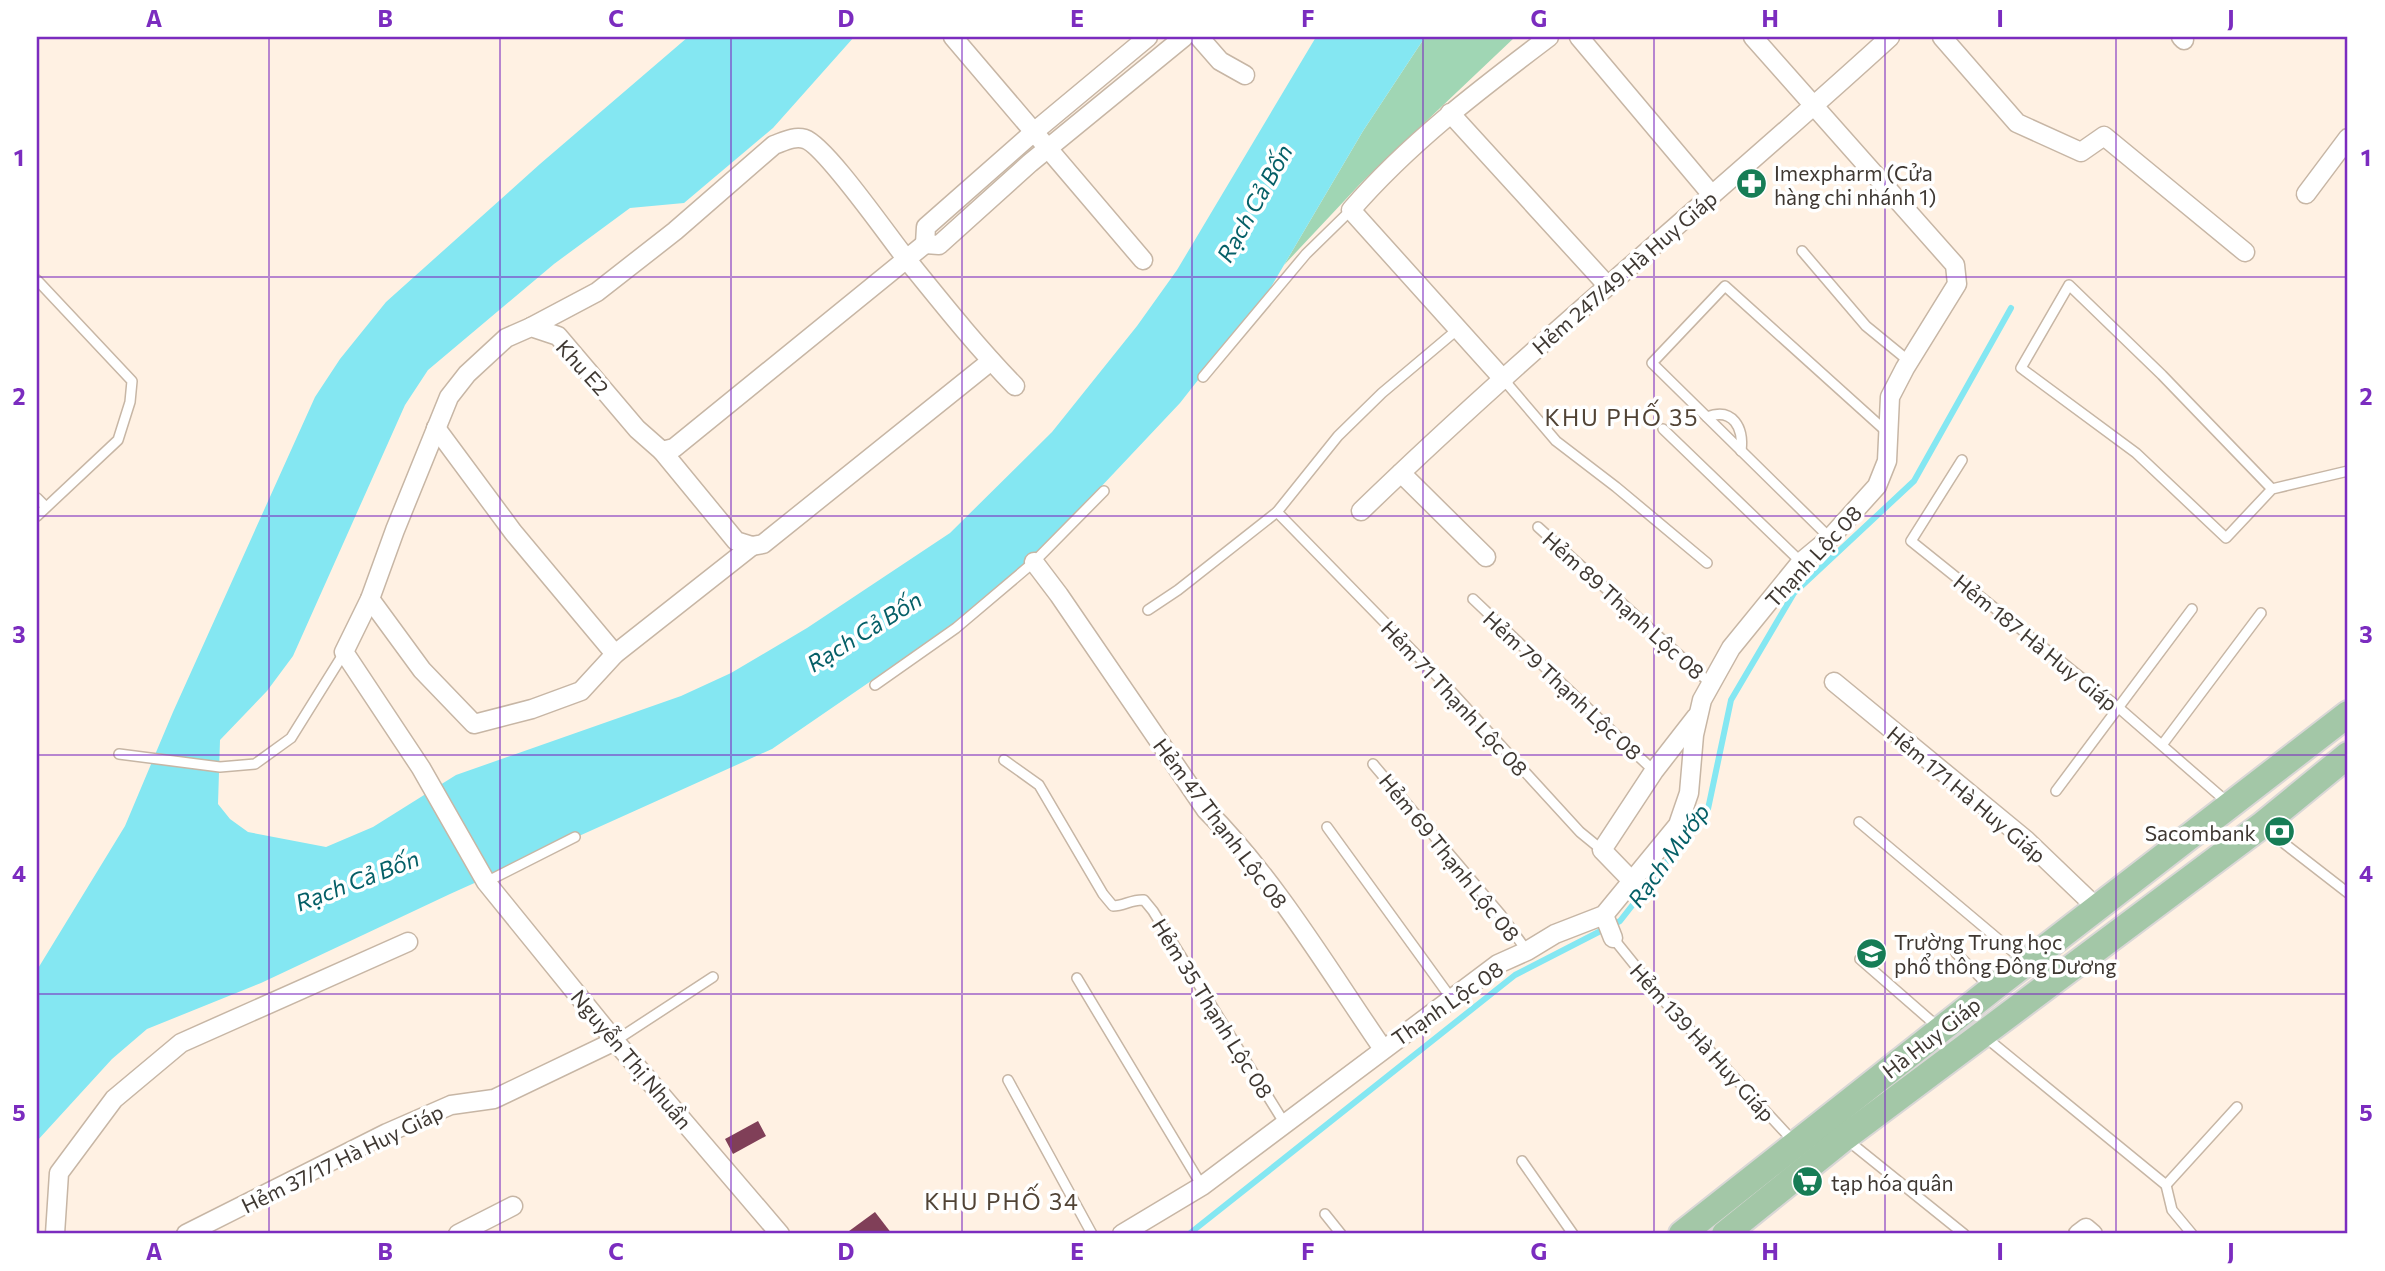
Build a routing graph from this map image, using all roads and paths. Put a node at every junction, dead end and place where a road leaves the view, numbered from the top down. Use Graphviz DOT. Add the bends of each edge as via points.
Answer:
graph roads {
  1 [pos="953,37"];
  2 [pos="1148,37"];
  3 [pos="1184,37"];
  4 [pos="1199,37"];
  5 [pos="1549,37"];
  6 [pos="1579,37"];
  7 [pos="1754,37"];
  8 [pos="1890,37"];
  9 [pos="1942,37"];
  10 [pos="1245,75"];
  11 [pos="1815,105"];
  12 [pos="1450,113"];
  13 [pos="1035,131"];
  14 [pos="2348,138"];
  15 [pos="1049,148"];
  16 [pos="2306,194"];
  17 [pos="1712,195"];
  18 [pos="1351,210"];
  19 [pos="925,244"];
  20 [pos="1801,251"];
  21 [pos="2245,252"];
  22 [pos="906,259"];
  23 [pos="1143,260"];
  24 [pos="37,280"];
  25 [pos="1606,285"];
  26 [pos="531,327"];
  27 [pos="1458,329"];
  28 [pos="991,361"];
  29 [pos="1910,362"];
  30 [pos="1203,377"];
  31 [pos="1504,380"];
  32 [pos="1015,386"];
  33 [pos="1707,417"];
  34 [pos="436,428"];
  35 [pos="1663,429"];
  36 [pos="1888,433"];
  37 [pos="662,451"];
  38 [pos="1741,451"];
  39 [pos="1962,460"];
  40 [pos="2348,471"];
  41 [pos="1401,472"];
  42 [pos="2272,489"];
  43 [pos="1104,491"];
  44 [pos="37,498"];
  45 [pos="46,507"];
  46 [pos="1361,511"];
  47 [pos="1277,512"];
  48 [pos="37,516"];
  49 [pos="1538,527"];
  50 [pos="1830,538"];
  51 [pos="751,546"];
  52 [pos="1486,557"];
  53 [pos="1034,562"];
  54 [pos="1801,562"];
  55 [pos="1707,563"];
  56 [pos="370,600"];
  57 [pos="1473,600"];
  58 [pos="2192,609"];
  59 [pos="1148,610"];
  60 [pos="2261,613"];
  61 [pos="344,652"];
  62 [pos="615,654"];
  63 [pos="1834,682"];
  64 [pos="1711,684"];
  65 [pos="875,685"];
  66 [pos="2119,708"];
  67 [pos="1699,714"];
  68 [pos="2348,714"];
  69 [pos="2162,745"];
  70 [pos="119,754"];
  71 [pos="2348,755"];
  72 [pos="1004,760"];
  73 [pos="1373,764"];
  74 [pos="1654,771"];
  75 [pos="2056,791"];
  76 [pos="2232,806"];
  77 [pos="1859,822"];
  78 [pos="2261,826"];
  79 [pos="1327,827"];
  80 [pos="575,837"];
  81 [pos="1602,850"];
  82 [pos="486,882"];
  83 [pos="1633,882"];
  84 [pos="2348,893"];
  85 [pos="2098,909"];
  86 [pos="1604,918"];
  87 [pos="1613,938"];
  88 [pos="408,942"];
  89 [pos="1527,951"];
  90 [pos="1956,953"];
  91 [pos="1860,959"];
  92 [pos="2027,964"];
  93 [pos="713,976"];
  94 [pos="1077,978"];
  95 [pos="1992,989"];
  96 [pos="1451,998"];
  97 [pos="1941,1030"];
  98 [pos="1983,1034"];
  99 [pos="615,1041"];
  100 [pos="1383,1049"];
  101 [pos="1008,1080"];
  102 [pos="2237,1107"];
  103 [pos="1285,1124"];
  104 [pos="1844,1138"];
  105 [pos="1795,1143"];
  106 [pos="1522,1161"];
  107 [pos="2166,1185"];
  108 [pos="1202,1186"];
  109 [pos="513,1206"];
  110 [pos="1325,1214"];
  111 [pos="1736,1229"];
  112 [pos="55,1234"];
  113 [pos="186,1234"];
  114 [pos="458,1234"];
  115 [pos="780,1234"];
  116 [pos="1092,1234"];
  117 [pos="1122,1234"];
  118 [pos="1341,1234"];
  119 [pos="1573,1234"];
  120 [pos="1682,1234"];
  121 [pos="1964,1234"];
  122 [pos="2078,1234"];
  123 [pos="2093,1234"];
  124 [pos="2192,1234"];
  1 -- 13 [label="street"];
  2 -- 13 [label="street"];
  3 -- 15 [label="street"];
  4 -- 10 [label="street" via="1220,61"];
  5 -- 12 [label="street"];
  6 -- 17 [label="street"];
  7 -- 11 [label="street"];
  8 -- 11 [label="street, Hẻm 247/49 Hà Huy Giáp"];
  9 -- 21 [label="street" via="2017,123 2081,152 2104,136"];
  11 -- 17 [label="street, Hẻm 247/49 Hà Huy Giáp"];
  11 -- 29 [label="street, Thạnh Lộc 08" via="1955,265 1957,284"];
  12 -- 18 [label="street"];
  12 -- 25 [label="street"];
  13 -- 15 [label="street"];
  13 -- 19 [label="street" via="926,227"];
  14 -- 16 [label="street"];
  15 -- 19 [label="street" via="939,245"];
  15 -- 23 [label="street"];
  17 -- 25 [label="street, Hẻm 247/49 Hà Huy Giáp"];
  18 -- 27 [label="street"];
  18 -- 30 [label="lane" via="1306,254"];
  19 -- 22 [label="street"];
  20 -- 29 [label="lane" via="1866,326"];
  22 -- 26 [label="street" via="829,159 807,140 792,138 774,145 675,232 597,292"];
  22 -- 28 [label="street"];
  22 -- 37 [label="street" via="674,448"];
  24 -- 45 [label="lane" via="132,381 118,440"];
  25 -- 31 [label="street, Hẻm 247/49 Hà Huy Giáp"];
  26 -- 34 [label="street, Khu E2" via="506,338 467,374 449,397"];
  26 -- 37 [label="street, Khu E2" via="558,336 637,429"];
  27 -- 31 [label="street"];
  27 -- 47 [label="lane" via="1338,436"];
  28 -- 32 [label="street"];
  28 -- 51 [label="street" via="763,544"];
  29 -- 36 [label="street, Thạnh Lộc 08" via="1890,397"];
  31 -- 41 [label="street, Hẻm 247/49 Hà Huy Giáp"];
  31 -- 55 [label="lane" via="1556,441"];
  33 -- 36 [label="lane" via="1652,363 1725,286"];
  33 -- 38 [label="lane"];
  33 -- 38 [label="lane" via="1722,414 1735,421 1743,436"];
  34 -- 56 [label="street, Khu E2"];
  34 -- 62 [label="street" via="513,532"];
  35 -- 54 [label="lane"];
  36 -- 50 [label="street, Thạnh Lộc 08" via="1887,461 1877,486"];
  37 -- 51 [label="street, Khu E2" via="736,541"];
  38 -- 50 [label="lane"];
  39 -- 66 [label="lane, Hẻm 187 Hà Huy Giáp" via="1911,541"];
  40 -- 42 [label="lane"];
  41 -- 46 [label="street, Hẻm 247/49 Hà Huy Giáp"];
  41 -- 52 [label="street"];
  42 -- 42 [label="lane" via="2226,538 2136,453 2021,368 2069,285"];
  43 -- 53 [label="lane"];
  44 -- 45 [label="lane"];
  45 -- 48 [label="lane"];
  47 -- 59 [label="lane"];
  47 -- 81 [label="lane, Hẻm 71 Thạnh Lộc 08"];
  49 -- 64 [label="lane, Hẻm 89 Thạnh Lộc 08"];
  50 -- 54 [label="street, Thạnh Lộc 08"];
  51 -- 62 [label="street"];
  53 -- 65 [label="lane" via="956,628"];
  53 -- 100 [label="street, Hẻm 47 Thạnh Lộc 08" via="1206,810 1235,839 1273,890"];
  54 -- 64 [label="street, Thạnh Lộc 08" via="1731,648"];
  56 -- 61 [label="street, Khu E2"];
  56 -- 62 [label="street" via="422,670 474,723 581,691"];
  57 -- 74 [label="lane, Hẻm 79 Thạnh Lộc 08"];
  58 -- 66 [label="lane"];
  60 -- 69 [label="lane"];
  61 -- 70 [label="lane" via="291,738 255,764 220,767"];
  61 -- 82 [label="street, Nguyễn Thị Nhuần" via="421,768"];
  63 -- 85 [label="street, Hẻm 171 Hà Huy Giáp" via="2026,840"];
  64 -- 67 [label="street, Thạnh Lộc 08"];
  66 -- 69 [label="lane, Hẻm 187 Hà Huy Giáp"];
  66 -- 75 [label="lane"];
  67 -- 74 [label="street"];
  67 -- 83 [label="street, Thạnh Lộc 08" via="1689,793 1678,825"];
  68 -- 76 [label="main road, Hà Huy Giáp"];
  69 -- 76 [label="lane, Hẻm 187 Hà Huy Giáp"];
  71 -- 78 [label="main road, Hà Huy Giáp"];
  72 -- 103 [label="lane, Hẻm 35 Thạnh Lộc 08" via="1039,785 1112,906 1144,900 1153,911"];
  73 -- 89 [label="lane, Hẻm 69 Thạnh Lộc 08"];
  74 -- 81 [label="street"];
  76 -- 85 [label="main road, Hà Huy Giáp"];
  77 -- 92 [label="lane"];
  78 -- 84 [label="lane"];
  78 -- 98 [label="main road, Hà Huy Giáp"];
  79 -- 96 [label="lane"];
  80 -- 82 [label="lane"];
  81 -- 83 [label="street, Hẻm 71 Thạnh Lộc 08"];
  82 -- 99 [label="street, Nguyễn Thị Nhuần"];
  83 -- 86 [label="street, Thạnh Lộc 08"];
  85 -- 92 [label="main road, Hà Huy Giáp"];
  86 -- 87 [label="street"];
  86 -- 89 [label="street, Thạnh Lộc 08" via="1555,934"];
  87 -- 105 [label="lane, Hẻm 139 Hà Huy Giáp"];
  88 -- 112 [label="street" via="171,1051 114,1099 59,1173"];
  89 -- 96 [label="street, Thạnh Lộc 08" via="1498,964"];
  90 -- 95 [label="lane"];
  91 -- 97 [label="lane"];
  92 -- 95 [label="main road, Hà Huy Giáp"];
  93 -- 99 [label="lane"];
  94 -- 108 [label="lane"];
  95 -- 97 [label="main road, Hà Huy Giáp"];
  96 -- 100 [label="street, Thạnh Lộc 08"];
  97 -- 105 [label="main road, Hà Huy Giáp"];
  98 -- 104 [label="main road, Hà Huy Giáp"];
  98 -- 107 [label="lane"];
  99 -- 113 [label="street, Hẻm 37/17 Hà Huy Giáp" via="494,1099 452,1105 387,1133"];
  99 -- 115 [label="street, Nguyễn Thị Nhuần"];
  100 -- 103 [label="street, Thạnh Lộc 08"];
  101 -- 116 [label="lane"];
  102 -- 107 [label="lane"];
  103 -- 108 [label="street, Thạnh Lộc 08"];
  104 -- 111 [label="main road, Hà Huy Giáp"];
  104 -- 121 [label="lane"];
  105 -- 120 [label="main road, Hà Huy Giáp"];
  106 -- 119 [label="lane"];
  107 -- 124 [label="lane" via="2172,1210"];
  108 -- 117 [label="street, Thạnh Lộc 08"];
  109 -- 114 [label="street"];
  110 -- 118 [label="lane"];
  122 -- 123 [label="street" via="2086,1228"];
}
